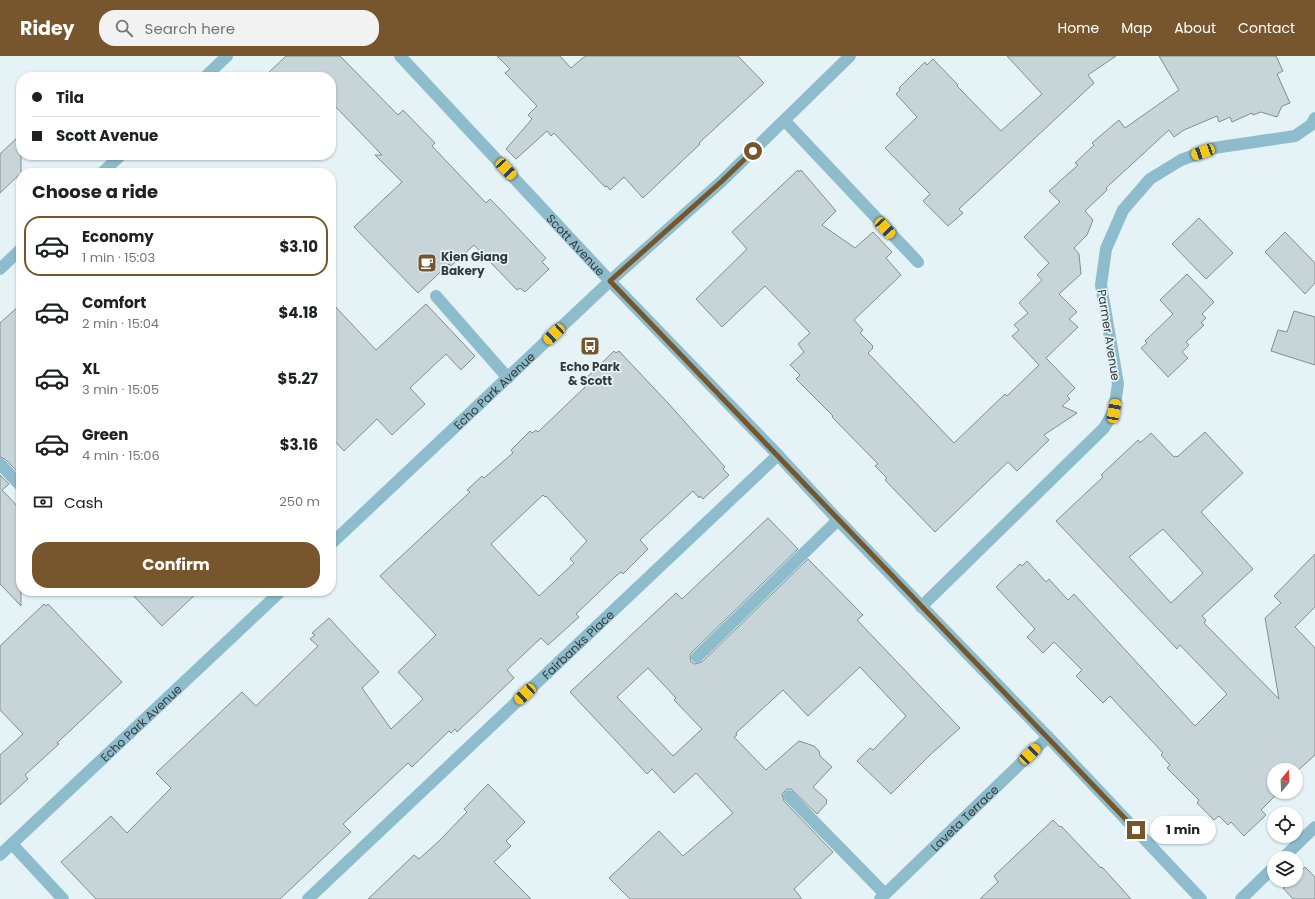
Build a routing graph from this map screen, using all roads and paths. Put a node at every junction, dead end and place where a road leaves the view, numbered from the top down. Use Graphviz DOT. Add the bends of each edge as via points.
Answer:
graph roads {
  1 [pos="227,56"];
  2 [pos="400,56"];
  3 [pos="850,56"];
  4 [pos="209,72"];
  5 [pos="1315,118"];
  6 [pos="785,121"];
  7 [pos="116,160"];
  8 [pos="107,168"];
  9 [pos="16,254"];
  10 [pos="918,262"];
  11 [pos="0,269"];
  12 [pos="610,281"];
  13 [pos="436,296"];
  14 [pos="508,378"];
  15 [pos="778,456"];
  16 [pos="0,464"];
  17 [pos="16,481"];
  18 [pos="838,520"];
  19 [pos="336,539"];
  20 [pos="276,596"];
  21 [pos="921,607"];
  22 [pos="697,657"];
  23 [pos="1048,737"];
  24 [pos="789,796"];
  25 [pos="1315,827"];
  26 [pos="12,844"];
  27 [pos="1290,851"];
  28 [pos="0,855"];
  29 [pos="1267,874"];
  30 [pos="882,896"];
  31 [pos="63,899"];
  32 [pos="308,899"];
  33 [pos="1201,899"];
  34 [pos="1241,899"];
  1 -- 4 [label="street"];
  2 -- 12 [label="street, Scott Avenue"];
  3 -- 6 [label="street, Echo Park Avenue"];
  5 -- 21 [label="street, Parmer Avenue" via="1311,125 1295,136 1214,148 1181,160 1150,179 1123,210 1106,249 1101,285 1118,384 1114,411 1104,428"];
  6 -- 10 [label="street"];
  6 -- 12 [label="street, Echo Park Avenue"];
  7 -- 8 [label="street"];
  9 -- 11 [label="street"];
  12 -- 14 [label="street, Echo Park Avenue"];
  12 -- 15 [label="street, Scott Avenue"];
  13 -- 14 [label="street"];
  14 -- 19 [label="street, Echo Park Avenue"];
  15 -- 18 [label="street, Scott Avenue"];
  15 -- 32 [label="street, Fairbanks Place"];
  16 -- 17 [label="street"];
  18 -- 21 [label="street, Scott Avenue"];
  18 -- 22 [label="street"];
  20 -- 26 [label="street, Echo Park Avenue"];
  21 -- 23 [label="street, Scott Avenue"];
  23 -- 30 [label="street, Laveta Terrace"];
  23 -- 33 [label="street, Scott Avenue"];
  24 -- 30 [label="street"];
  25 -- 27 [label="street"];
  26 -- 28 [label="street, Echo Park Avenue"];
  26 -- 31 [label="street"];
  29 -- 34 [label="street"];
}
